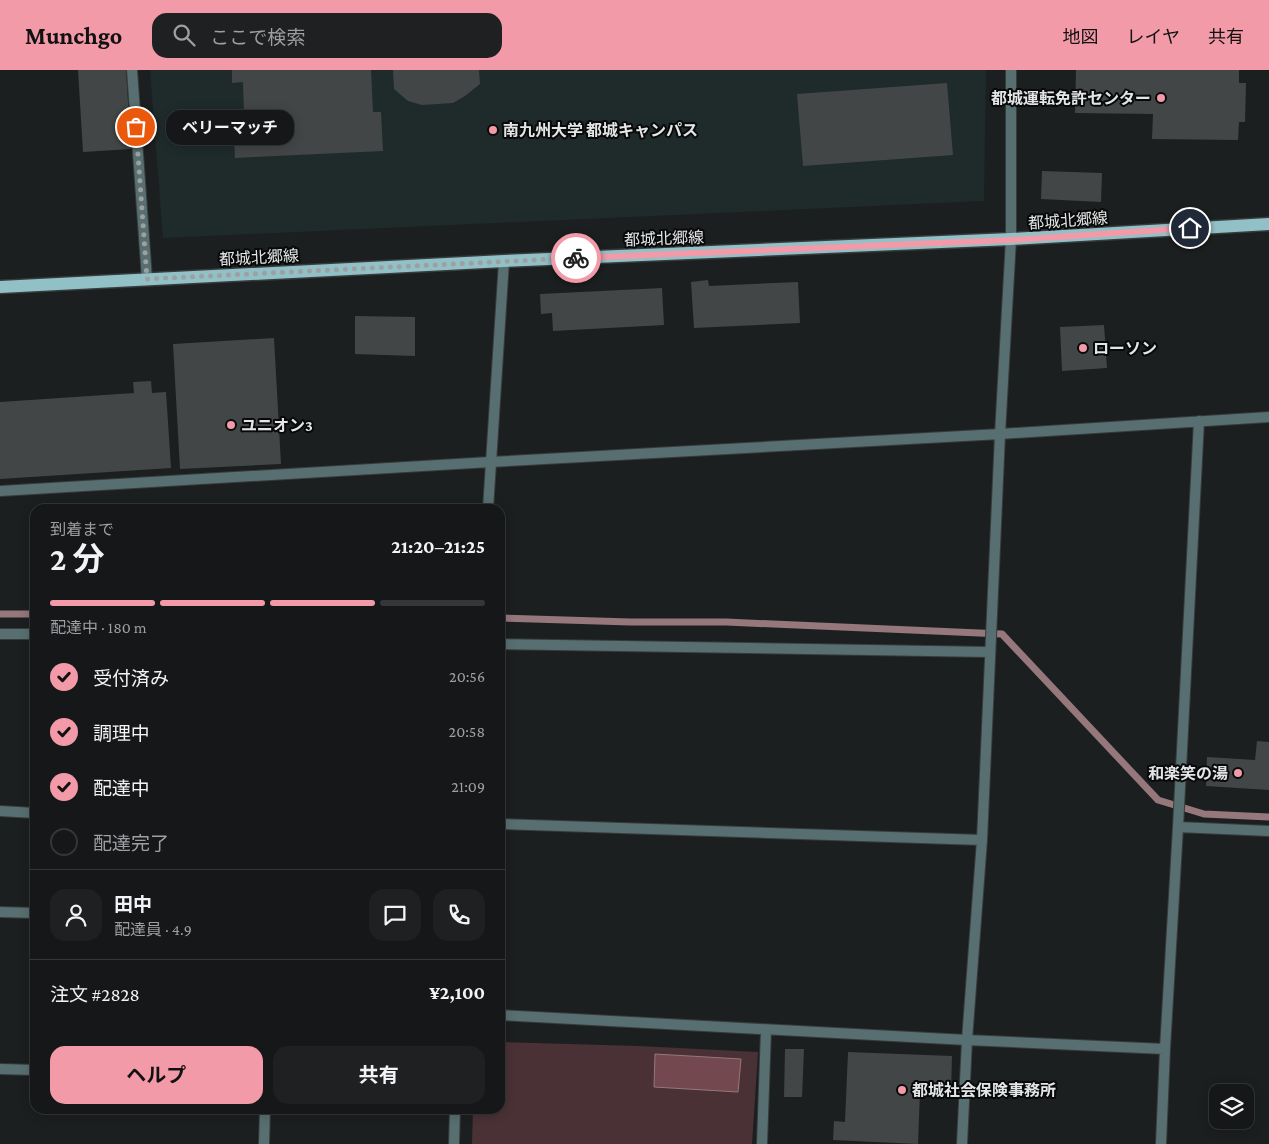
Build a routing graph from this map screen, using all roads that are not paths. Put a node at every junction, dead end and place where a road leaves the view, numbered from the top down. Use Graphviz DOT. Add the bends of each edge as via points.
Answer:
graph roads {
  1 [pos="132,70"];
  2 [pos="1011,70"];
  3 [pos="1269,224"];
  4 [pos="1011,240"];
  5 [pos="504,261"];
  6 [pos="147,279"];
  7 [pos="0,287"];
  8 [pos="1269,417"];
  9 [pos="1199,421"];
  10 [pos="1000,434"];
  11 [pos="490,462"];
  12 [pos="0,491"];
  13 [pos="488,504"];
  14 [pos="0,634"];
  15 [pos="30,634"];
  16 [pos="505,644"];
  17 [pos="990,652"];
  18 [pos="0,811"];
  19 [pos="30,813"];
  20 [pos="505,824"];
  21 [pos="1178,827"];
  22 [pos="1269,831"];
  23 [pos="982,840"];
  24 [pos="0,912"];
  25 [pos="30,913"];
  26 [pos="505,1015"];
  27 [pos="766,1030"];
  28 [pos="967,1040"];
  29 [pos="1165,1049"];
  30 [pos="0,1069"];
  31 [pos="30,1070"];
  32 [pos="265,1114"];
  33 [pos="455,1114"];
  34 [pos="264,1144"];
  35 [pos="454,1144"];
  36 [pos="762,1144"];
  37 [pos="962,1144"];
  38 [pos="1161,1144"];
  1 -- 6 [label="street"];
  2 -- 4 [label="street"];
  3 -- 4 [label="main road, 都城北郷線"];
  4 -- 5 [label="main road, 都城北郷線"];
  4 -- 10 [label="street"];
  5 -- 6 [label="main road, 都城北郷線"];
  5 -- 11 [label="street"];
  6 -- 7 [label="main road, 都城北郷線"];
  8 -- 9 [label="street"];
  9 -- 10 [label="street"];
  9 -- 21 [label="street"];
  10 -- 11 [label="street"];
  10 -- 17 [label="street"];
  11 -- 12 [label="street"];
  11 -- 13 [label="street"];
  14 -- 15 [label="street"];
  16 -- 17 [label="street"];
  17 -- 23 [label="street"];
  18 -- 19 [label="street"];
  20 -- 23 [label="street"];
  21 -- 22 [label="street"];
  21 -- 29 [label="street"];
  23 -- 28 [label="street"];
  24 -- 25 [label="street"];
  26 -- 27 [label="street"];
  27 -- 28 [label="street"];
  27 -- 36 [label="street"];
  28 -- 29 [label="street"];
  28 -- 37 [label="street"];
  29 -- 38 [label="street"];
  30 -- 31 [label="street"];
  32 -- 34 [label="street"];
  33 -- 35 [label="street"];
}
